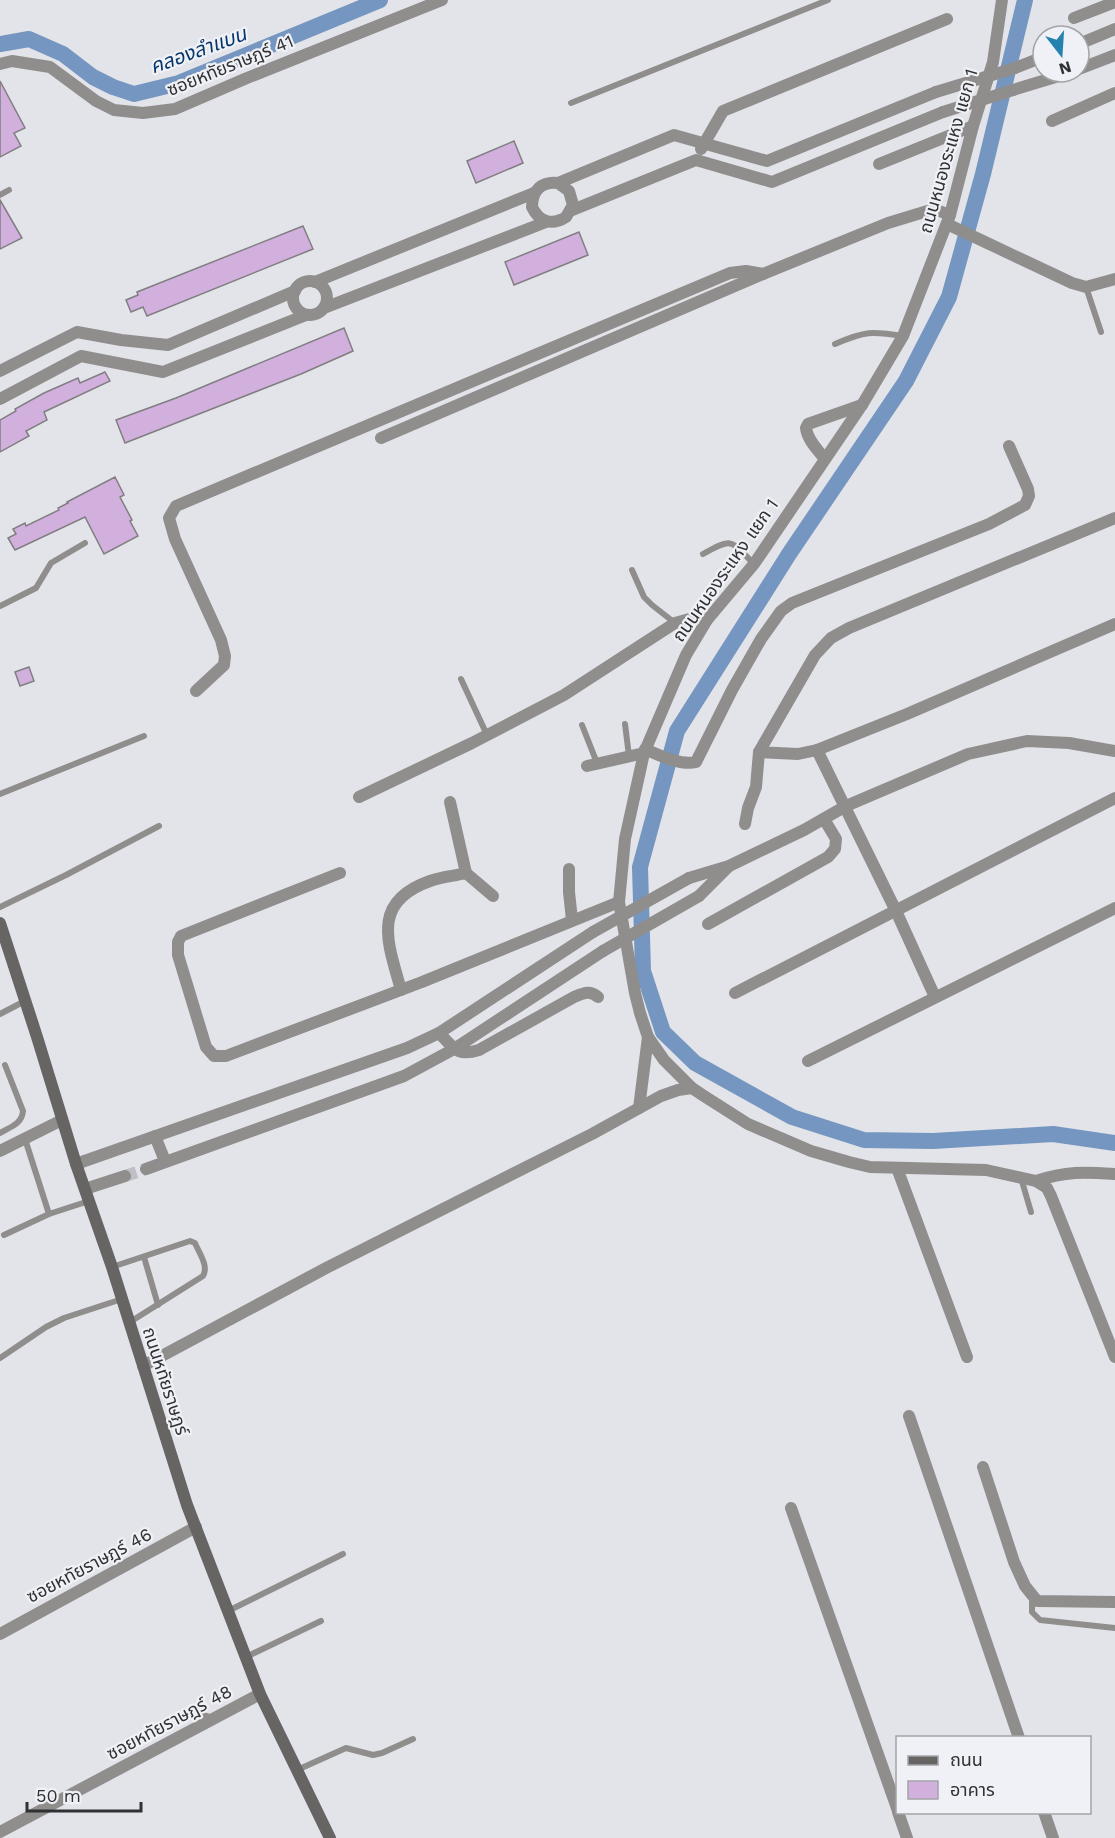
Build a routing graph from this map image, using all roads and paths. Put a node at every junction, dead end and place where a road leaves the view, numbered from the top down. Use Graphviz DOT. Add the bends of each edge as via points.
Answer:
graph roads {
  1 [pos="442,0"];
  2 [pos="828,0"];
  3 [pos="1002,0"];
  4 [pos="1115,2"];
  5 [pos="1074,18"];
  6 [pos="947,19"];
  7 [pos="1115,29"];
  8 [pos="1091,39"];
  9 [pos="1115,55"];
  10 [pos="1031,62"];
  11 [pos="0,64"];
  12 [pos="1091,64"];
  13 [pos="1033,84"];
  14 [pos="1115,93"];
  15 [pos="571,103"];
  16 [pos="1052,121"];
  17 [pos="973,126"];
  18 [pos="703,143"];
  19 [pos="696,160"];
  20 [pos="879,164"];
  21 [pos="558,183"];
  22 [pos="9,190"];
  23 [pos="534,193"];
  24 [pos="0,195"];
  25 [pos="570,212"];
  26 [pos="949,220"];
  27 [pos="546,222"];
  28 [pos="763,274"];
  29 [pos="1115,279"];
  30 [pos="315,282"];
  31 [pos="1086,287"];
  32 [pos="295,291"];
  33 [pos="324,308"];
  34 [pos="306,315"];
  35 [pos="1101,332"];
  36 [pos="903,336"];
  37 [pos="121,340"];
  38 [pos="835,344"];
  39 [pos="118,363"];
  40 [pos="0,371"];
  41 [pos="0,399"];
  42 [pos="862,405"];
  43 [pos="381,438"];
  44 [pos="1009,446"];
  45 [pos="824,458"];
  46 [pos="1115,518"];
  47 [pos="85,543"];
  48 [pos="703,554"];
  49 [pos="754,564"];
  50 [pos="632,570"];
  51 [pos="0,606"];
  52 [pos="707,620"];
  53 [pos="675,623"];
  54 [pos="1115,624"];
  55 [pos="460,679"];
  56 [pos="196,691"];
  57 [pos="582,724"];
  58 [pos="625,724"];
  59 [pos="487,735"];
  60 [pos="144,736"];
  61 [pos="817,750"];
  62 [pos="645,751"];
  63 [pos="1115,751"];
  64 [pos="759,752"];
  65 [pos="629,756"];
  66 [pos="592,765"];
  67 [pos="0,794"];
  68 [pos="359,797"];
  69 [pos="1115,798"];
  70 [pos="450,802"];
  71 [pos="846,806"];
  72 [pos="824,819"];
  73 [pos="745,824"];
  74 [pos="159,826"];
  75 [pos="729,866"];
  76 [pos="569,869"];
  77 [pos="340,873"];
  78 [pos="466,873"];
  79 [pos="493,896"];
  80 [pos="619,902"];
  81 [pos="0,907"];
  82 [pos="1115,908"];
  83 [pos="896,910"];
  84 [pos="572,920"];
  85 [pos="0,923"];
  86 [pos="708,924"];
  87 [pos="2,938"];
  88 [pos="401,990"];
  89 [pos="735,993"];
  90 [pos="598,997"];
  91 [pos="935,997"];
  92 [pos="25,1001"];
  93 [pos="0,1014"];
  94 [pos="439,1034"];
  95 [pos="648,1037"];
  96 [pos="454,1049"];
  97 [pos="808,1061"];
  98 [pos="5,1065"];
  99 [pos="692,1088"];
  100 [pos="639,1107"];
  101 [pos="62,1120"];
  102 [pos="0,1133"];
  103 [pos="155,1136"];
  104 [pos="25,1139"];
  105 [pos="0,1151"];
  106 [pos="165,1161"];
  107 [pos="76,1164"];
  108 [pos="897,1168"];
  109 [pos="146,1169"];
  110 [pos="1115,1174"];
  111 [pos="125,1176"];
  112 [pos="1020,1178"];
  113 [pos="1036,1180"];
  114 [pos="87,1195"];
  115 [pos="1031,1212"];
  116 [pos="49,1214"];
  117 [pos="4,1235"];
  118 [pos="144,1257"];
  119 [pos="112,1267"];
  120 [pos="122,1299"];
  121 [pos="158,1305"];
  122 [pos="129,1323"];
  123 [pos="1115,1357"];
  124 [pos="0,1358"];
  125 [pos="967,1358"];
  126 [pos="143,1366"];
  127 [pos="909,1416"];
  128 [pos="983,1467"];
  129 [pos="791,1508"];
  130 [pos="196,1527"];
  131 [pos="343,1554"];
  132 [pos="1032,1595"];
  133 [pos="1115,1602"];
  134 [pos="228,1611"];
  135 [pos="321,1621"];
  136 [pos="1115,1628"];
  137 [pos="0,1634"];
  138 [pos="246,1657"];
  139 [pos="260,1694"];
  140 [pos="192,1711"];
  141 [pos="214,1719"];
  142 [pos="1019,1736"];
  143 [pos="413,1739"];
  144 [pos="297,1770"];
  145 [pos="896,1806"];
  146 [pos="899,1814"];
  147 [pos="1045,1814"];
  148 [pos="0,1832"];
  149 [pos="330,1838"];
  150 [pos="907,1838"];
  151 [pos="1053,1838"];
  1 -- 11 [label="street, ซอยหทัยราษฎร์ 41" via="175,109 143,113 114,110 96,102 50,67 12,61"];
  2 -- 15 [label="lane"];
  3 -- 17 [label="street, ถนนหนองระแหง แยก 1" via="993,62"];
  4 -- 5 [label="street"];
  6 -- 18 [label="street" via="723,111"];
  7 -- 8 [label="street"];
  9 -- 12 [label="street"];
  10 -- 18 [label="street, bridge" via="936,92 767,161"];
  13 -- 19 [label="street, bridge" via="943,112 772,182"];
  14 -- 16 [label="street"];
  17 -- 20 [label="street"];
  17 -- 26 [label="street, ถนนหนองระแหง แยก 1"];
  18 -- 19 [label="street"];
  18 -- 21 [label="street" via="674,135"];
  19 -- 25 [label="street"];
  21 -- 23 [label="street" via="544,184"];
  21 -- 25 [label="street" via="572,198"];
  22 -- 24 [label="lane"];
  23 -- 27 [label="street" via="532,207"];
  23 -- 30 [label="street"];
  25 -- 27 [label="street" via="560,221"];
  26 -- 28 [label="street" via="934,209 921,212"];
  26 -- 31 [label="street" via="966,233"];
  26 -- 36 [label="street, ถนนหนองระแหง แยก 1"];
  27 -- 33 [label="street"];
  28 -- 43 [label="street"];
  28 -- 56 [label="street" via="730,273 176,506 169,518 225,656 224,665"];
  29 -- 31 [label="street"];
  30 -- 32 [label="street" via="306,282"];
  30 -- 33 [label="street" via="326,293"];
  31 -- 35 [label="lane"];
  32 -- 34 [label="street" via="297,310"];
  32 -- 37 [label="street" via="168,345"];
  33 -- 34 [label="street"];
  34 -- 39 [label="street" via="163,372"];
  36 -- 38 [label="lane" via="861,333"];
  36 -- 42 [label="street, ถนนหนองระแหง แยก 1"];
  37 -- 39 [label="street"];
  37 -- 40 [label="street" via="77,332"];
  39 -- 41 [label="street" via="81,357"];
  42 -- 45 [label="street, ถนนหนองระแหง แยก 1"];
  42 -- 45 [label="street" via="808,424 811,441"];
  44 -- 62 [label="street" via="1028,489 1025,505 989,524 792,603 761,639 697,759 686,762"];
  45 -- 49 [label="street, ถนนหนองระแหง แยก 1"];
  46 -- 64 [label="street" via="831,638 815,655"];
  47 -- 51 [label="lane" via="51,563 36,588"];
  48 -- 49 [label="lane" via="729,542"];
  49 -- 52 [label="street, ถนนหนองระแหง แยก 1"];
  50 -- 53 [label="lane" via="644,597"];
  52 -- 53 [label="street" via="693,618"];
  52 -- 62 [label="street, ถนนหนองระแหง แยก 1" via="686,655"];
  53 -- 59 [label="street" via="564,695"];
  54 -- 61 [label="street"];
  55 -- 59 [label="lane"];
  57 -- 66 [label="lane"];
  58 -- 65 [label="lane"];
  59 -- 68 [label="street"];
  60 -- 67 [label="lane"];
  61 -- 64 [label="street" via="798,754"];
  61 -- 71 [label="street"];
  62 -- 65 [label="street"];
  62 -- 80 [label="street, ถนนหนองระแหง แยก 1" via="625,839"];
  63 -- 71 [label="street" via="1027,741 968,754"];
  64 -- 73 [label="street" via="756,787"];
  65 -- 66 [label="street"];
  69 -- 83 [label="street"];
  70 -- 78 [label="street"];
  71 -- 72 [label="street"];
  71 -- 83 [label="street"];
  72 -- 75 [label="street"];
  72 -- 86 [label="street" via="836,839 835,849 828,857"];
  74 -- 81 [label="lane"];
  75 -- 94 [label="street, bridge" via="689,878 593,932"];
  75 -- 96 [label="street, bridge" via="699,896 603,951"];
  76 -- 84 [label="street"];
  77 -- 88 [label="street" via="181,936 178,955 206,1047 214,1056 226,1056"];
  78 -- 79 [label="street"];
  78 -- 88 [label="street" via="430,881 407,892 393,906 387,918 388,933"];
  80 -- 84 [label="street"];
  80 -- 95 [label="street, ถนนหนองระแหง แยก 1" via="635,993"];
  82 -- 91 [label="street"];
  83 -- 89 [label="street"];
  83 -- 91 [label="street"];
  84 -- 88 [label="street"];
  85 -- 87 [label="main road, ถนนหทัยราษฎร์"];
  87 -- 92 [label="main road, ถนนหทัยราษฎร์"];
  90 -- 96 [label="street" via="590,992 574,997 479,1050 460,1053"];
  91 -- 97 [label="street"];
  92 -- 93 [label="lane"];
  92 -- 101 [label="main road, ถนนหทัยราษฎร์"];
  94 -- 96 [label="street"];
  94 -- 103 [label="street"];
  95 -- 99 [label="street, ถนนหนองระแหง แยก 1"];
  95 -- 100 [label="street"];
  96 -- 106 [label="street" via="404,1076"];
  98 -- 102 [label="lane" via="23,1118"];
  99 -- 100 [label="street" via="661,1095"];
  99 -- 108 [label="street, ถนนหนองระแหง แยก 1" via="748,1124 811,1151 870,1167"];
  100 -- 126 [label="street"];
  101 -- 104 [label="street"];
  101 -- 107 [label="main road, ถนนหทัยราษฎร์"];
  103 -- 106 [label="street"];
  103 -- 107 [label="street"];
  104 -- 105 [label="street"];
  104 -- 116 [label="lane"];
  106 -- 109 [label="street"];
  107 -- 114 [label="main road, ถนนหทัยราษฎร์"];
  108 -- 112 [label="street, ถนนหนองระแหง แยก 1" via="986,1170"];
  108 -- 125 [label="street"];
  110 -- 113 [label="street" via="1076,1171"];
  111 -- 114 [label="street"];
  112 -- 113 [label="street, ถนนหนองระแหง แยก 1"];
  112 -- 115 [label="lane"];
  113 -- 123 [label="street" via="1051,1196"];
  114 -- 116 [label="lane"];
  114 -- 119 [label="main road, ถนนหทัยราษฎร์"];
  116 -- 117 [label="lane"];
  118 -- 119 [label="lane"];
  118 -- 121 [label="lane"];
  118 -- 121 [label="lane" via="190,1241 195,1243 205,1266 203,1276"];
  119 -- 120 [label="main road, ถนนหทัยราษฎร์"];
  120 -- 122 [label="main road, ถนนหทัยราษฎร์"];
  120 -- 124 [label="lane" via="64,1318"];
  121 -- 122 [label="lane"];
  122 -- 126 [label="main road, ถนนหทัยราษฎร์"];
  126 -- 130 [label="main road, ถนนหทัยราษฎร์"];
  127 -- 142 [label="street"];
  128 -- 132 [label="street" via="1014,1562"];
  129 -- 145 [label="street"];
  130 -- 134 [label="main road, ถนนหทัยราษฎร์"];
  130 -- 137 [label="street, ซอยหทัยราษฎร์ 46"];
  131 -- 134 [label="lane"];
  132 -- 133 [label="street" via="1037,1600"];
  132 -- 136 [label="lane" via="1032,1612 1040,1620"];
  134 -- 138 [label="main road, ถนนหทัยราษฎร์"];
  135 -- 138 [label="lane"];
  138 -- 139 [label="main road, ถนนหทัยราษฎร์"];
  139 -- 141 [label="street, ซอยหทัยราษฎร์ 48"];
  139 -- 144 [label="main road, ถนนหทัยราษฎร์"];
  140 -- 141 [label="lane"];
  141 -- 148 [label="street, ซอยหทัยราษฎร์ 48"];
  143 -- 144 [label="lane" via="373,1755 346,1748"];
  144 -- 149 [label="main road, ถนนหทัยราษฎร์"];
  146 -- 150 [label="street"];
  147 -- 151 [label="street"];
}
